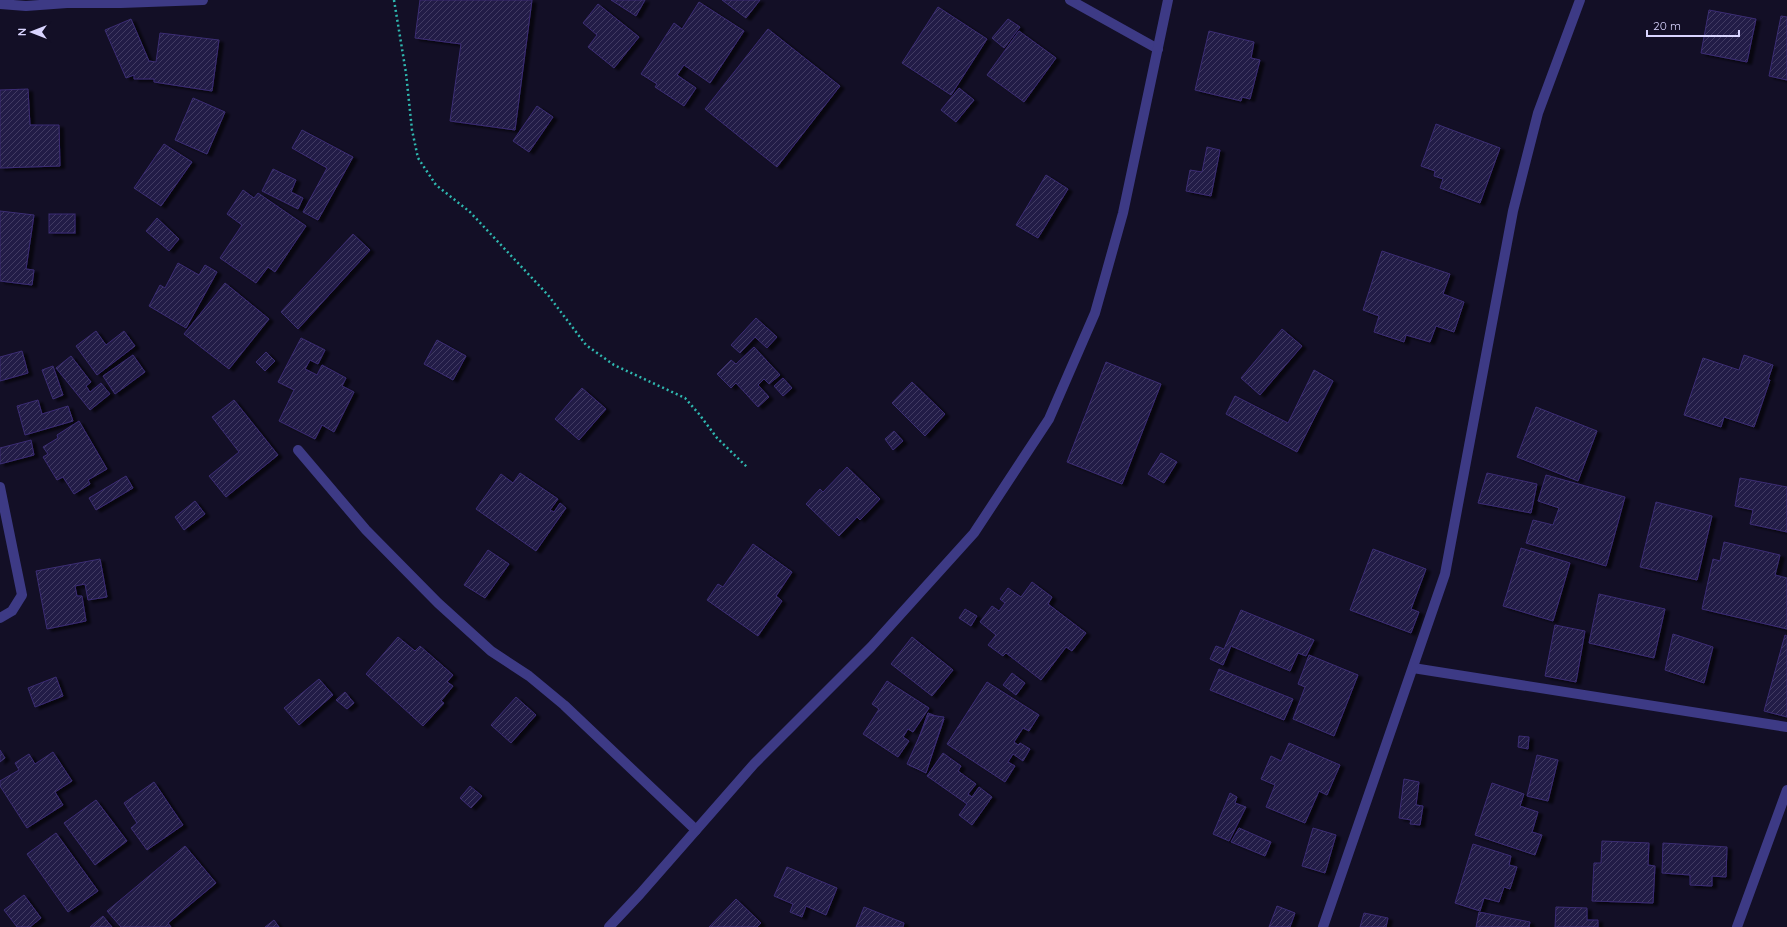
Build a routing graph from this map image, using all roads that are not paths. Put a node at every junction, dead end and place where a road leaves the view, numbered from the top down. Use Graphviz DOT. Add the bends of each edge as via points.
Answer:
graph roads {
  1 [pos="203,0"];
  2 [pos="1070,0"];
  3 [pos="1168,0"];
  4 [pos="1580,0"];
  5 [pos="0,4"];
  6 [pos="1158,49"];
  7 [pos="298,450"];
  8 [pos="0,487"];
  9 [pos="0,618"];
  10 [pos="1413,668"];
  11 [pos="1787,727"];
  12 [pos="1787,790"];
  13 [pos="696,830"];
  14 [pos="609,927"];
  15 [pos="1323,927"];
  16 [pos="1737,927"];
  1 -- 5 [label="street" via="26,6"];
  2 -- 6 [label="street"];
  3 -- 6 [label="street"];
  4 -- 10 [label="street" via="1538,113 1513,211 1445,574"];
  6 -- 13 [label="street" via="1123,213 1095,314 1049,419 974,533 872,647 754,764"];
  7 -- 13 [label="street" via="366,530 438,602 491,651 529,676 564,705"];
  8 -- 9 [label="street" via="22,595 12,611"];
  10 -- 11 [label="street"];
  10 -- 15 [label="street"];
  12 -- 16 [label="street"];
  13 -- 14 [label="street"];
}
